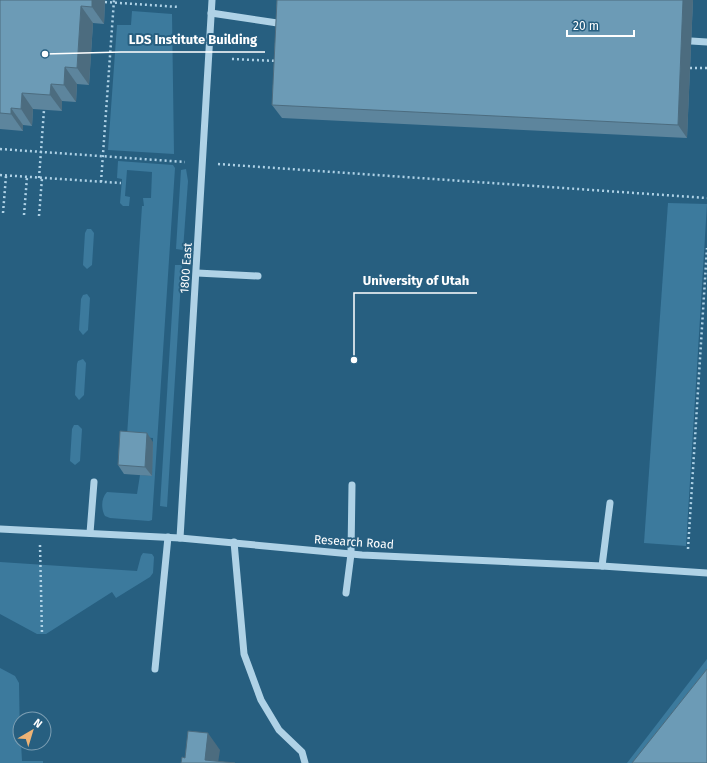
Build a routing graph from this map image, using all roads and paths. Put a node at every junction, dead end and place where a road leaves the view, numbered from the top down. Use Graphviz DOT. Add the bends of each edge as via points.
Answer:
graph roads {
  1 [pos="212,0"];
  2 [pos="114,1"];
  3 [pos="105,2"];
  4 [pos="179,7"];
  5 [pos="211,13"];
  6 [pos="285,24"];
  7 [pos="691,41"];
  8 [pos="707,42"];
  9 [pos="232,59"];
  10 [pos="284,62"];
  11 [pos="690,68"];
  12 [pos="707,68"];
  13 [pos="44,110"];
  14 [pos="0,149"];
  15 [pos="41,152"];
  16 [pos="104,156"];
  17 [pos="185,162"];
  18 [pos="218,164"];
  19 [pos="0,175"];
  20 [pos="6,176"];
  21 [pos="27,177"];
  22 [pos="41,178"];
  23 [pos="101,182"];
  24 [pos="120,183"];
  25 [pos="707,198"];
  26 [pos="3,213"];
  27 [pos="24,215"];
  28 [pos="40,216"];
  29 [pos="707,248"];
  30 [pos="197,272"];
  31 [pos="258,276"];
  32 [pos="94,482"];
  33 [pos="352,485"];
  34 [pos="610,503"];
  35 [pos="0,529"];
  36 [pos="40,531"];
  37 [pos="90,534"];
  38 [pos="168,537"];
  39 [pos="180,538"];
  40 [pos="234,542"];
  41 [pos="688,549"];
  42 [pos="351,554"];
  43 [pos="602,566"];
  44 [pos="707,573"];
  45 [pos="346,593"];
  46 [pos="42,634"];
  47 [pos="155,670"];
  48 [pos="305,763"];
  1 -- 5 [label="street, 1800 East"];
  2 -- 3 [label="path"];
  2 -- 4 [label="path"];
  2 -- 16 [label="path"];
  5 -- 6 [label="street"];
  5 -- 30 [label="street, 1800 East"];
  7 -- 8 [label="street"];
  9 -- 10 [label="path"];
  11 -- 12 [label="path"];
  13 -- 15 [label="path"];
  14 -- 15 [label="path"];
  15 -- 16 [label="path"];
  15 -- 22 [label="path"];
  16 -- 17 [label="path"];
  16 -- 23 [label="path"];
  18 -- 25 [label="path"];
  19 -- 20 [label="path"];
  20 -- 21 [label="path"];
  20 -- 26 [label="path"];
  21 -- 22 [label="path"];
  21 -- 27 [label="path"];
  22 -- 23 [label="path"];
  22 -- 28 [label="path"];
  23 -- 24 [label="path"];
  29 -- 41 [label="path"];
  30 -- 31 [label="street"];
  30 -- 39 [label="street, 1800 East"];
  32 -- 37 [label="street"];
  33 -- 42 [label="street"];
  34 -- 43 [label="street"];
  35 -- 36 [label="street, Research Road"];
  36 -- 37 [label="street, Research Road"];
  36 -- 46 [label="path"];
  37 -- 38 [label="street, Research Road"];
  38 -- 39 [label="street, Research Road"];
  38 -- 47 [label="street"];
  39 -- 40 [label="street, Research Road"];
  40 -- 42 [label="street, Research Road"];
  40 -- 48 [label="street" via="244,654 261,700 279,730 302,752"];
  42 -- 43 [label="street, Research Road"];
  42 -- 45 [label="street"];
  43 -- 44 [label="street, Research Road"];
}
